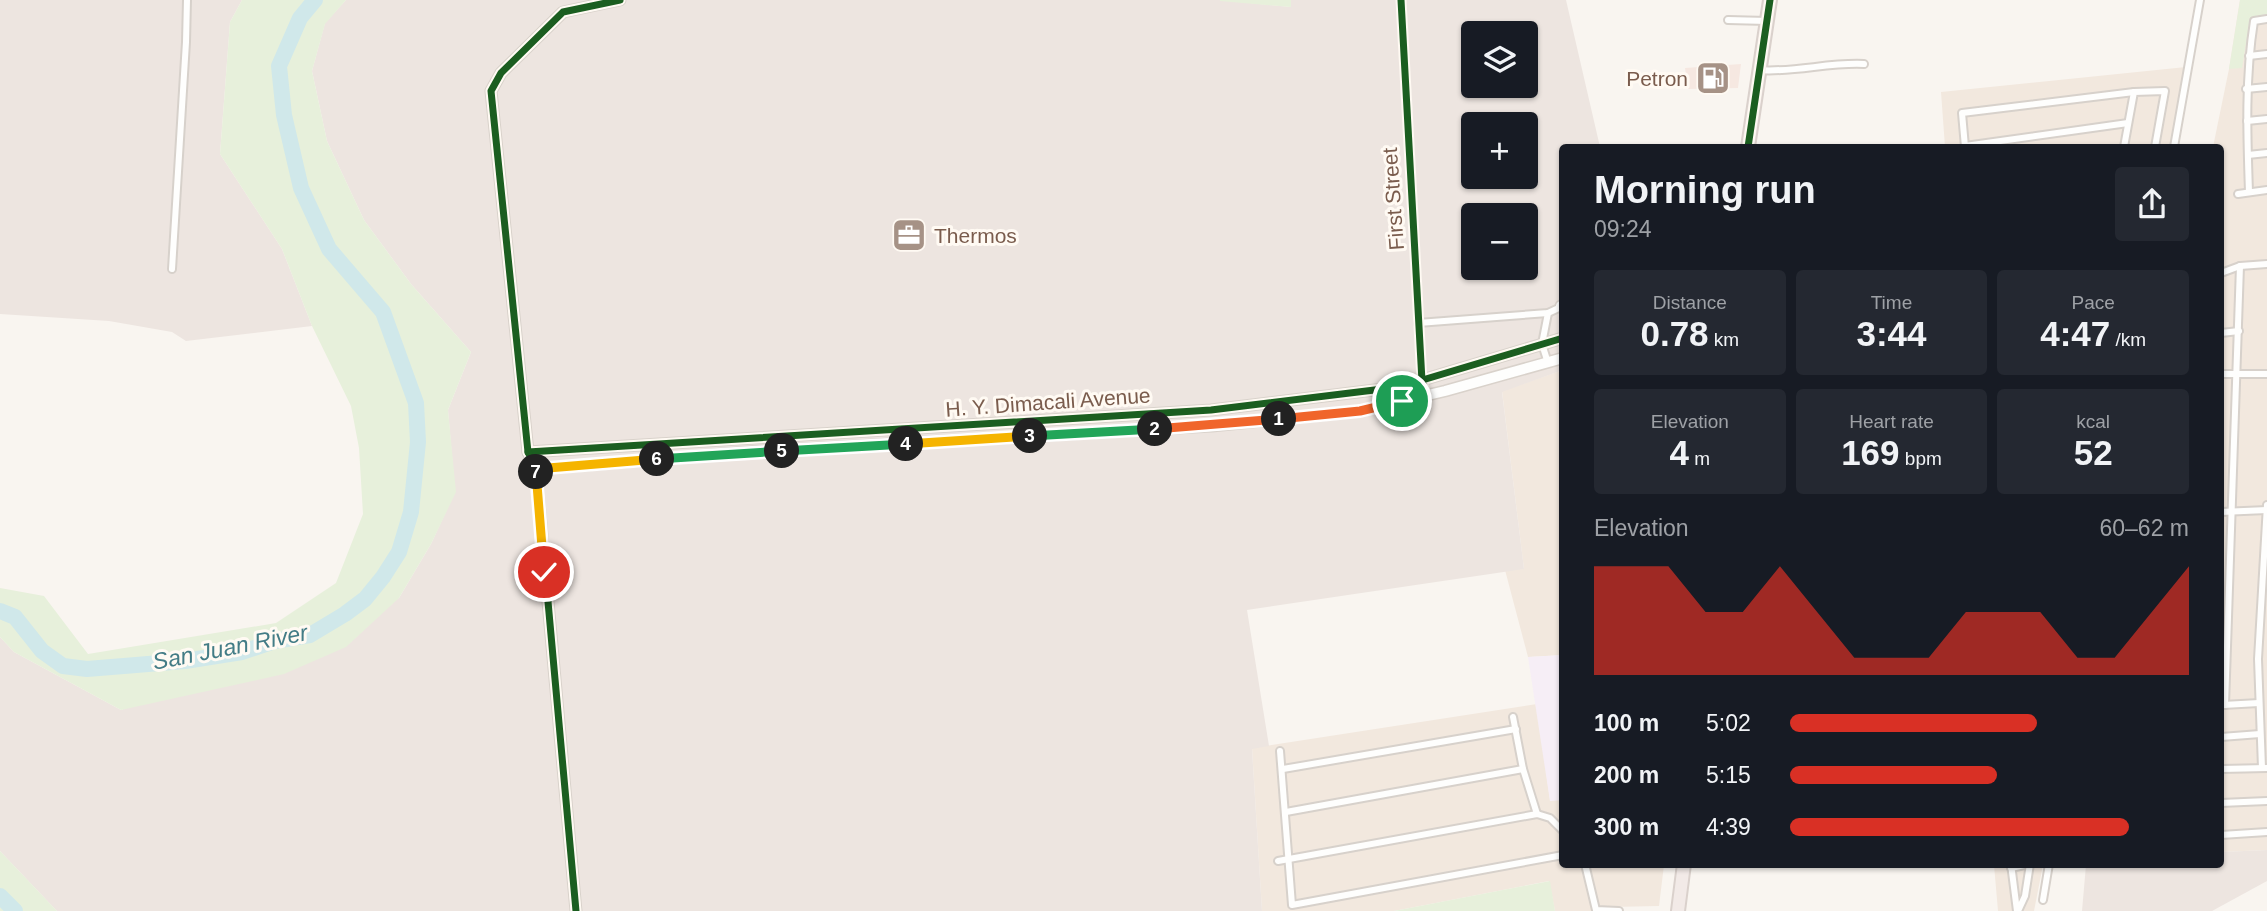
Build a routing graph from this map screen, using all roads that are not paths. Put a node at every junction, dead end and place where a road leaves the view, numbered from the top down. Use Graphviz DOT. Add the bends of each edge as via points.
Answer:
graph roads {
  1 [pos="187,0"];
  2 [pos="620,0"];
  3 [pos="1401,0"];
  4 [pos="1770,0"];
  5 [pos="2200,0"];
  6 [pos="2267,19"];
  7 [pos="1728,20"];
  8 [pos="1767,21"];
  9 [pos="2267,54"];
  10 [pos="2249,55"];
  11 [pos="1864,64"];
  12 [pos="1758,70"];
  13 [pos="2267,87"];
  14 [pos="2246,89"];
  15 [pos="2134,92"];
  16 [pos="2267,119"];
  17 [pos="2247,121"];
  18 [pos="2128,123"];
  19 [pos="1748,144"];
  20 [pos="1965,144"];
  21 [pos="1979,144"];
  22 [pos="2124,144"];
  23 [pos="2156,144"];
  24 [pos="2175,144"];
  25 [pos="2267,153"];
  26 [pos="2248,155"];
  27 [pos="2267,190"];
  28 [pos="2249,192"];
  29 [pos="2238,194"];
  30 [pos="2267,264"];
  31 [pos="2240,266"];
  32 [pos="172,269"];
  33 [pos="2224,272"];
  34 [pos="1559,308"];
  35 [pos="1548,313"];
  36 [pos="1418,323"];
  37 [pos="2239,331"];
  38 [pos="2224,333"];
  39 [pos="1559,339"];
  40 [pos="1542,344"];
  41 [pos="1559,359"];
  42 [pos="1548,363"];
  43 [pos="2238,372"];
  44 [pos="2224,374"];
  45 [pos="2267,374"];
  46 [pos="1422,381"];
  47 [pos="1426,395"];
  48 [pos="1211,410"];
  49 [pos="1212,426"];
  50 [pos="528,452"];
  51 [pos="536,469"];
  52 [pos="2267,505"];
  53 [pos="2267,510"];
  54 [pos="2224,512"];
  55 [pos="2232,512"];
  56 [pos="2258,659"];
  57 [pos="2267,659"];
  58 [pos="2224,684"];
  59 [pos="2259,703"];
  60 [pos="2224,705"];
  61 [pos="1513,717"];
  62 [pos="1516,729"];
  63 [pos="2260,734"];
  64 [pos="2224,737"];
  65 [pos="1280,751"];
  66 [pos="1523,768"];
  67 [pos="2264,768"];
  68 [pos="1283,769"];
  69 [pos="2224,769"];
  70 [pos="2267,801"];
  71 [pos="2224,803"];
  72 [pos="1286,812"];
  73 [pos="1537,814"];
  74 [pos="1559,827"];
  75 [pos="2267,832"];
  76 [pos="2224,835"];
  77 [pos="1559,856"];
  78 [pos="1289,860"];
  79 [pos="1278,861"];
  80 [pos="1585,868"];
  81 [pos="1683,868"];
  82 [pos="2011,868"];
  83 [pos="2028,868"];
  84 [pos="2048,868"];
  85 [pos="2043,901"];
  86 [pos="576,911"];
  87 [pos="1619,911"];
  88 [pos="1678,911"];
  89 [pos="2018,911"];
  1 -- 32 [label="street"];
  2 -- 50 [label="street" via="563,12 500,73 491,91"];
  3 -- 36 [label="street, First Street"];
  4 -- 8 [label="highway"];
  5 -- 24 [label="street"];
  6 -- 10 [label="street" via="2254,21"];
  7 -- 8 [label="street"];
  8 -- 12 [label="highway"];
  9 -- 10 [label="street"];
  10 -- 14 [label="street"];
  11 -- 12 [label="street"];
  12 -- 19 [label="highway"];
  13 -- 14 [label="street"];
  14 -- 17 [label="street"];
  15 -- 18 [label="street"];
  15 -- 20 [label="street" via="1962,113"];
  15 -- 23 [label="street" via="2165,91"];
  16 -- 17 [label="street"];
  17 -- 26 [label="street"];
  18 -- 21 [label="street"];
  18 -- 22 [label="street"];
  25 -- 26 [label="street"];
  26 -- 28 [label="street"];
  27 -- 28 [label="street"];
  28 -- 29 [label="street"];
  30 -- 31 [label="street"];
  31 -- 33 [label="street"];
  31 -- 37 [label="street"];
  34 -- 35 [label="street"];
  35 -- 36 [label="street"];
  35 -- 40 [label="street"];
  36 -- 46 [label="street, First Street"];
  37 -- 38 [label="street"];
  37 -- 43 [label="street"];
  39 -- 40 [label="street, H. Y. Dimacali Avenue"];
  40 -- 42 [label="street"];
  40 -- 46 [label="street, H. Y. Dimacali Avenue"];
  41 -- 42 [label="street, H. Y. Dimacali Avenue"];
  42 -- 47 [label="street, H. Y. Dimacali Avenue"];
  43 -- 44 [label="street"];
  43 -- 45 [label="street"];
  43 -- 55 [label="street"];
  46 -- 47 [label="street, First Street"];
  46 -- 48 [label="street, H. Y. Dimacali Avenue"];
  47 -- 49 [label="street, H. Y. Dimacali Avenue" via="1360,411"];
  48 -- 49 [label="street"];
  48 -- 50 [label="street, H. Y. Dimacali Avenue"];
  49 -- 51 [label="street, H. Y. Dimacali Avenue" via="748,452"];
  50 -- 51 [label="street"];
  51 -- 86 [label="street"];
  52 -- 53 [label="street"];
  53 -- 55 [label="street"];
  53 -- 56 [label="street"];
  54 -- 55 [label="street"];
  55 -- 58 [label="street"];
  56 -- 57 [label="street"];
  56 -- 59 [label="street"];
  59 -- 60 [label="street"];
  59 -- 63 [label="street"];
  61 -- 62 [label="street"];
  62 -- 66 [label="street"];
  62 -- 68 [label="street"];
  63 -- 64 [label="street"];
  63 -- 67 [label="street"];
  65 -- 68 [label="street"];
  66 -- 72 [label="street"];
  66 -- 73 [label="street"];
  67 -- 69 [label="street"];
  68 -- 72 [label="street"];
  70 -- 71 [label="street"];
  72 -- 78 [label="street"];
  73 -- 74 [label="street"];
  73 -- 78 [label="street"];
  75 -- 76 [label="street"];
  77 -- 78 [label="street" via="1292,905"];
  78 -- 79 [label="street"];
  80 -- 87 [label="street" via="1596,910"];
  81 -- 88 [label="highway"];
  82 -- 89 [label="street"];
  83 -- 89 [label="street"];
  84 -- 85 [label="street"];
}
